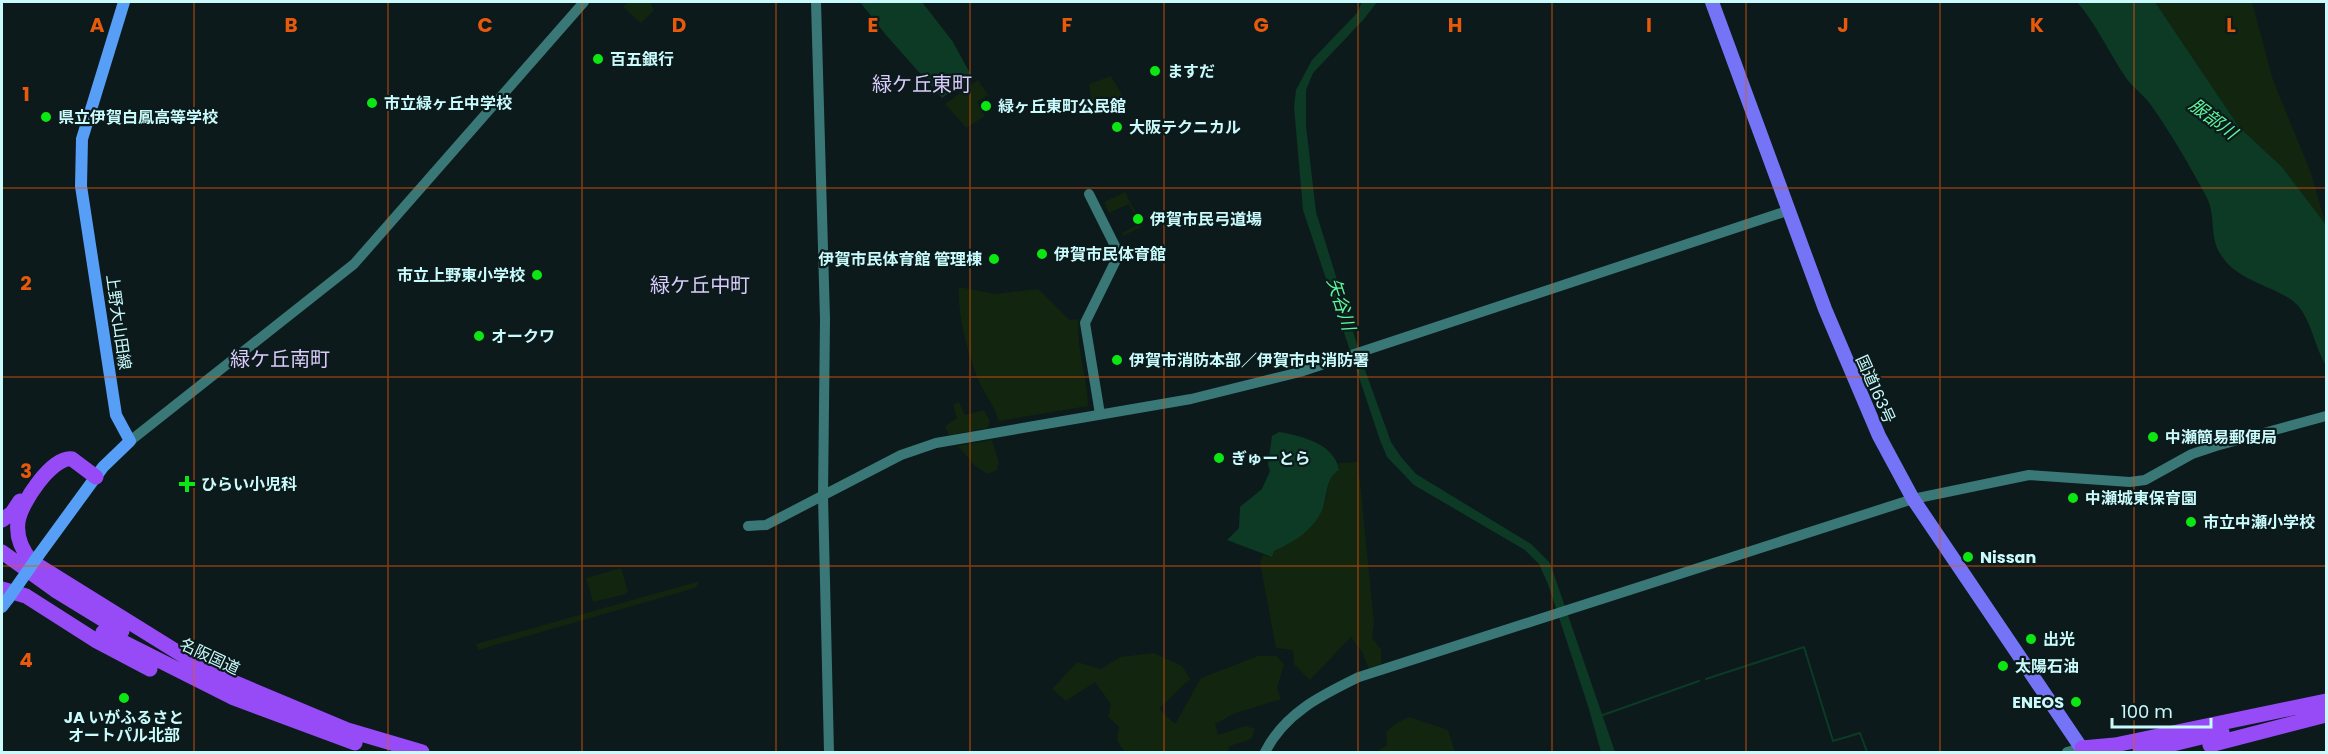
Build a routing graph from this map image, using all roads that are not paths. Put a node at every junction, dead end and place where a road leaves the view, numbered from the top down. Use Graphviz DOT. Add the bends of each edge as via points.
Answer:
graph roads {
  1 [pos="124,2"];
  2 [pos="584,2"];
  3 [pos="816,2"];
  4 [pos="1712,2"];
  5 [pos="1089,194"];
  6 [pos="1790,210"];
  7 [pos="1100,414"];
  8 [pos="2326,416"];
  9 [pos="130,441"];
  10 [pos="98,474"];
  11 [pos="823,496"];
  12 [pos="1913,499"];
  13 [pos="2,520"];
  14 [pos="748,526"];
  15 [pos="2,552"];
  16 [pos="2,565"];
  17 [pos="4,598"];
  18 [pos="2326,709"];
  19 [pos="276,715"];
  20 [pos="352,732"];
  21 [pos="2078,751"];
  22 [pos="387,753"];
  23 [pos="422,753"];
  24 [pos="829,753"];
  25 [pos="1265,753"];
  26 [pos="2140,753"];
  27 [pos="2180,753"];
  28 [pos="2218,753"];
  1 -- 9 [label="main road, 上野大山田線" via="82,139 80,159 116,415"];
  2 -- 9 [label="street" via="354,264"];
  3 -- 11 [label="street" via="825,319"];
  4 -- 6 [label="highway, 国道163号"];
  5 -- 7 [label="street" via="1117,258 1085,323"];
  6 -- 7 [label="street" via="1291,375 1191,399"];
  6 -- 12 [label="highway, 国道163号" via="1851,376"];
  7 -- 11 [label="street" via="936,443 902,455"];
  8 -- 12 [label="street" via="2192,454 2145,480 2029,475"];
  9 -- 10 [label="main road"];
  10 -- 13 [label="highway" via="77,454 56,455 12,513"];
  10 -- 17 [label="main road, bridge"];
  10 -- 20 [label="highway" via="72,459 60,460 50,468 18,518 20,542 31,561 186,658"];
  11 -- 14 [label="street" via="766,525"];
  11 -- 24 [label="street"];
  12 -- 21 [label="highway, 国道163号"];
  12 -- 25 [label="street" via="1359,677 1298,710 1273,737"];
  15 -- 20 [label="highway, 名阪国道" via="91,613 165,655 238,690"];
  16 -- 19 [label="highway, 名阪国道" via="127,645"];
  17 -- 19 [label="highway" via="18,592 95,640 157,672"];
  18 -- 21 [label="highway"];
  18 -- 26 [label="highway"];
  18 -- 27 [label="highway"];
  18 -- 28 [label="highway"];
  19 -- 22 [label="highway, 名阪国道"];
  20 -- 23 [label="highway, 名阪国道"];
}
